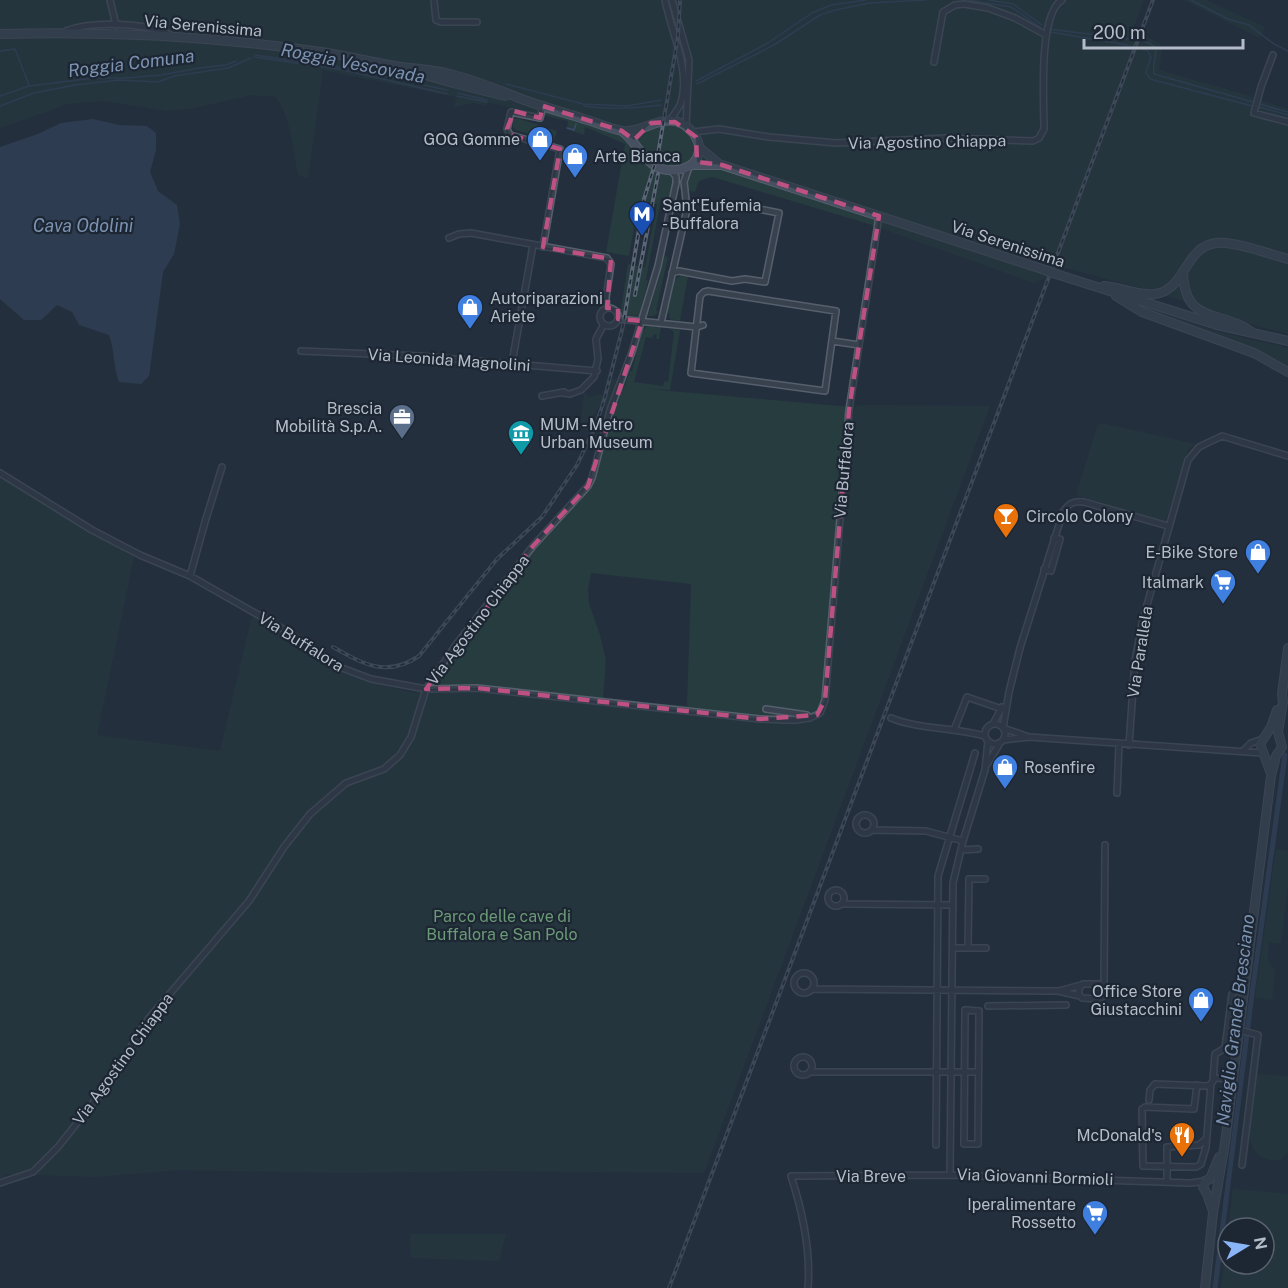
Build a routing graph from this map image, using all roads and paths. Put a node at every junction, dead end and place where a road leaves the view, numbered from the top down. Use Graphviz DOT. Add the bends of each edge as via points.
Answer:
graph roads {
  1 [pos="110,0"];
  2 [pos="434,0"];
  3 [pos="665,0"];
  4 [pos="672,0"];
  5 [pos="1062,0"];
  6 [pos="477,22"];
  7 [pos="116,25"];
  8 [pos="65,32"];
  9 [pos="0,34"];
  10 [pos="1046,35"];
  11 [pos="172,36"];
  12 [pos="1274,55"];
  13 [pos="934,62"];
  14 [pos="402,67"];
  15 [pos="453,83"];
  16 [pos="484,84"];
  17 [pos="520,98"];
  18 [pos="543,106"];
  19 [pos="669,121"];
  20 [pos="1288,122"];
  21 [pos="642,128"];
  22 [pos="622,130"];
  23 [pos="689,130"];
  24 [pos="707,131"];
  25 [pos="637,146"];
  26 [pos="699,147"];
  27 [pos="722,165"];
  28 [pos="690,166"];
  29 [pos="672,170"];
  30 [pos="754,208"];
  31 [pos="879,216"];
  32 [pos="449,238"];
  33 [pos="533,245"];
  34 [pos="543,247"];
  35 [pos="1288,259"];
  36 [pos="672,273"];
  37 [pos="1183,273"];
  38 [pos="1088,284"];
  39 [pos="1110,291"];
  40 [pos="607,308"];
  41 [pos="618,319"];
  42 [pos="642,321"];
  43 [pos="661,323"];
  44 [pos="604,324"];
  45 [pos="700,326"];
  46 [pos="1257,335"];
  47 [pos="832,341"];
  48 [pos="1288,341"];
  49 [pos="859,345"];
  50 [pos="301,351"];
  51 [pos="512,363"];
  52 [pos="597,371"];
  53 [pos="1288,372"];
  54 [pos="542,396"];
  55 [pos="1288,456"];
  56 [pos="222,467"];
  57 [pos="0,473"];
  58 [pos="36,484"];
  59 [pos="31,492"];
  60 [pos="1167,526"];
  61 [pos="190,576"];
  62 [pos="1288,648"];
  63 [pos="1287,664"];
  64 [pos="426,689"];
  65 [pos="1009,692"];
  66 [pos="1282,694"];
  67 [pos="766,709"];
  68 [pos="1002,709"];
  69 [pos="810,718"];
  70 [pos="891,718"];
  71 [pos="993,724"];
  72 [pos="1003,728"];
  73 [pos="986,729"];
  74 [pos="954,730"];
  75 [pos="971,732"];
  76 [pos="1029,737"];
  77 [pos="1264,738"];
  78 [pos="986,739"];
  79 [pos="1001,741"];
  80 [pos="1282,742"];
  81 [pos="1119,745"];
  82 [pos="1129,745"];
  83 [pos="1243,751"];
  84 [pos="975,753"];
  85 [pos="1264,754"];
  86 [pos="1281,754"];
  87 [pos="984,770"];
  88 [pos="1271,776"];
  89 [pos="964,786"];
  90 [pos="979,791"];
  91 [pos="1117,793"];
  92 [pos="872,830"];
  93 [pos="948,837"];
  94 [pos="963,841"];
  95 [pos="1105,845"];
  96 [pos="978,849"];
  97 [pos="961,850"];
  98 [pos="985,879"];
  99 [pos="843,904"];
  100 [pos="953,905"];
  101 [pos="937,906"];
  102 [pos="953,948"];
  103 [pos="968,948"];
  104 [pos="986,948"];
  105 [pos="1081,985"];
  106 [pos="1102,986"];
  107 [pos="1244,986"];
  108 [pos="812,989"];
  109 [pos="937,989"];
  110 [pos="953,989"];
  111 [pos="1027,991"];
  112 [pos="1058,991"];
  113 [pos="1080,996"];
  114 [pos="1027,1005"];
  115 [pos="1066,1005"];
  116 [pos="988,1006"];
  117 [pos="1242,1030"];
  118 [pos="811,1072"];
  119 [pos="936,1072"];
  120 [pos="950,1072"];
  121 [pos="964,1072"];
  122 [pos="978,1072"];
  123 [pos="1233,1079"];
  124 [pos="1213,1081"];
  125 [pos="1197,1085"];
  126 [pos="1149,1100"];
  127 [pos="1228,1117"];
  128 [pos="1206,1139"];
  129 [pos="936,1145"];
  130 [pos="1199,1145"];
  131 [pos="1204,1154"];
  132 [pos="1242,1165"];
  133 [pos="1167,1167"];
  134 [pos="950,1175"];
  135 [pos="1208,1180"];
  136 [pos="1167,1181"];
  137 [pos="0,1183"];
  138 [pos="1185,1183"];
  139 [pos="1218,1188"];
  140 [pos="1206,1193"];
  141 [pos="1213,1213"];
  142 [pos="808,1288"];
  143 [pos="1205,1288"];
  1 -- 7 [label="street"];
  2 -- 6 [label="street" via="436,20"];
  3 -- 19 [label="street" via="683,77 679,108"];
  4 -- 23 [label="street" via="689,60"];
  5 -- 10 [label="street, Via Agostino Chiappa" via="1051,13"];
  7 -- 8 [label="street"];
  7 -- 11 [label="street" via="159,30"];
  8 -- 9 [label="main road, Via Serenissima"];
  8 -- 11 [label="main road, Via Serenissima"];
  10 -- 13 [label="street" via="988,8 955,5 943,12"];
  10 -- 24 [label="street, Via Agostino Chiappa" via="1044,129 1033,141 956,138 836,143 718,129"];
  11 -- 14 [label="main road, Via Serenissima" via="322,52"];
  12 -- 20 [label="street" via="1254,113"];
  14 -- 15 [label="main road, Via Serenissima"];
  14 -- 16 [label="main road, Via Serenissima"];
  15 -- 16 [label="main road" via="459,80"];
  15 -- 17 [label="main road, Via Serenissima"];
  16 -- 17 [label="main road, Via Serenissima"];
  17 -- 18 [label="main road, Via Serenissima"];
  18 -- 22 [label="main road, Via Serenissima"];
  18 -- 34 [label="street" via="540,118 511,112 507,129 510,135 560,149"];
  19 -- 21 [label="main road, Via Serenissima" via="657,121"];
  19 -- 23 [label="main road"];
  21 -- 22 [label="main road, Via Serenissima"];
  21 -- 25 [label="main road"];
  22 -- 25 [label="main road, Via Serenissima"];
  23 -- 24 [label="street, Via Agostino Chiappa"];
  23 -- 26 [label="main road, Via Serenissima"];
  24 -- 26 [label="street"];
  25 -- 29 [label="main road, Via Serenissima" via="651,163"];
  26 -- 27 [label="main road, Via Serenissima"];
  26 -- 28 [label="main road" via="698,158"];
  27 -- 28 [label="main road, Via Serenissima"];
  27 -- 31 [label="main road, Via Serenissima"];
  28 -- 29 [label="main road, Via Serenissima"];
  28 -- 36 [label="street" via="684,182 687,209"];
  29 -- 42 [label="street, Via Agostino Chiappa" via="676,183"];
  30 -- 36 [label="street" via="779,213 765,282"];
  31 -- 38 [label="main road, Via Serenissima, bridge"];
  31 -- 49 [label="street, Via Buffalora"];
  32 -- 33 [label="street" via="471,233"];
  33 -- 34 [label="street"];
  33 -- 51 [label="street"];
  34 -- 40 [label="street" via="607,258 611,264"];
  35 -- 37 [label="main road" via="1215,243 1196,253"];
  36 -- 43 [label="street"];
  37 -- 38 [label="main road" via="1169,289 1154,294"];
  37 -- 46 [label="main road" via="1185,294 1196,309 1242,324"];
  38 -- 39 [label="main road, Via Serenissima"];
  39 -- 46 [label="main road, Via Serenissima"];
  39 -- 53 [label="main road" via="1142,312 1254,353"];
  40 -- 41 [label="street" via="615,310"];
  40 -- 44 [label="street" via="600,316"];
  41 -- 42 [label="street"];
  41 -- 44 [label="street" via="612,326"];
  42 -- 43 [label="street"];
  42 -- 64 [label="street, Via Agostino Chiappa" via="588,486 533,546 455,645"];
  43 -- 45 [label="street"];
  44 -- 52 [label="street" via="596,339"];
  45 -- 47 [label="street" via="700,296 708,291 836,311"];
  45 -- 47 [label="street" via="691,373 825,391"];
  46 -- 48 [label="main road, Via Serenissima"];
  47 -- 49 [label="street"];
  49 -- 69 [label="street, Via Buffalora" via="849,410 825,700 820,713"];
  50 -- 51 [label="street, Via Leonida Magnolini"];
  51 -- 52 [label="street, Via Leonida Magnolini"];
  52 -- 54 [label="street" via="581,390"];
  55 -- 60 [label="street, Via Parallela" via="1222,436 1199,447 1188,460"];
  56 -- 61 [label="street"];
  57 -- 59 [label="street, Via Buffalora"];
  58 -- 59 [label="street"];
  59 -- 61 [label="street, Via Buffalora" via="92,530"];
  60 -- 65 [label="street" via="1077,501 1069,504 1054,538 1060,540 1051,571 1044,569"];
  60 -- 82 [label="street, Via Parallela" via="1135,661"];
  61 -- 64 [label="street, Via Buffalora" via="346,670 395,685"];
  62 -- 63 [label="main road"];
  63 -- 66 [label="main road"];
  64 -- 69 [label="street, Via Buffalora" via="477,688 670,706 760,719"];
  64 -- 137 [label="street, Via Agostino Chiappa" via="411,737 400,755 384,769 346,783 310,814 249,901 149,1018 107,1085 58,1147 33,1172"];
  65 -- 68 [label="street"];
  65 -- 72 [label="street"];
  66 -- 77 [label="main road" via="1273,724"];
  66 -- 80 [label="main road"];
  67 -- 69 [label="street"];
  68 -- 71 [label="street"];
  68 -- 74 [label="street" via="967,697"];
  70 -- 74 [label="street" via="915,726"];
  71 -- 72 [label="street"];
  71 -- 73 [label="street"];
  72 -- 76 [label="street"];
  72 -- 79 [label="street"];
  73 -- 75 [label="street"];
  73 -- 78 [label="street"];
  74 -- 75 [label="street"];
  75 -- 78 [label="street"];
  76 -- 79 [label="street"];
  76 -- 81 [label="street"];
  77 -- 80 [label="main road" via="1274,736"];
  77 -- 83 [label="street"];
  77 -- 85 [label="main road" via="1260,747"];
  78 -- 79 [label="street" via="993,744"];
  78 -- 87 [label="street, Via Giovanni Bormioli"];
  79 -- 87 [label="street, Via Giovanni Bormioli"];
  80 -- 86 [label="main road"];
  81 -- 82 [label="street"];
  81 -- 91 [label="street"];
  82 -- 83 [label="street"];
  83 -- 85 [label="street"];
  84 -- 89 [label="street"];
  85 -- 86 [label="main road"];
  85 -- 88 [label="main road"];
  86 -- 88 [label="main road"];
  87 -- 90 [label="street, Via Giovanni Bormioli"];
  88 -- 107 [label="main road"];
  89 -- 90 [label="street"];
  89 -- 93 [label="street"];
  90 -- 94 [label="street, Via Giovanni Bormioli"];
  92 -- 93 [label="street" via="926,831"];
  93 -- 94 [label="street"];
  93 -- 101 [label="street" via="938,876"];
  94 -- 97 [label="street, Via Giovanni Bormioli"];
  95 -- 106 [label="street"];
  96 -- 97 [label="street"];
  97 -- 100 [label="street, Via Giovanni Bormioli" via="953,883"];
  98 -- 103 [label="street" via="969,879"];
  99 -- 101 [label="street"];
  100 -- 101 [label="street"];
  100 -- 102 [label="street, Via Giovanni Bormioli"];
  101 -- 109 [label="street"];
  102 -- 103 [label="street"];
  102 -- 110 [label="street, Via Giovanni Bormioli"];
  103 -- 104 [label="street"];
  105 -- 106 [label="street"];
  105 -- 112 [label="street"];
  105 -- 113 [label="street"];
  106 -- 113 [label="street" via="1104,994 1100,999"];
  107 -- 117 [label="main road"];
  107 -- 124 [label="street" via="1232,994 1225,1048 1215,1054"];
  108 -- 109 [label="street"];
  109 -- 110 [label="street"];
  109 -- 119 [label="street"];
  110 -- 111 [label="street"];
  110 -- 120 [label="street, Via Giovanni Bormioli"];
  111 -- 112 [label="street"];
  111 -- 114 [label="street"];
  112 -- 113 [label="street"];
  114 -- 115 [label="street"];
  114 -- 116 [label="street"];
  117 -- 123 [label="main road"];
  117 -- 132 [label="street" via="1258,1036"];
  118 -- 119 [label="street"];
  119 -- 120 [label="street"];
  119 -- 129 [label="street"];
  120 -- 121 [label="street"];
  120 -- 134 [label="street, Via Giovanni Bormioli"];
  121 -- 122 [label="street"];
  121 -- 122 [label="street, Via Giovanni Bormioli" via="965,1010 979,1011"];
  121 -- 122 [label="street, Via Giovanni Bormioli" via="964,1144 978,1144"];
  123 -- 124 [label="street"];
  123 -- 127 [label="main road"];
  124 -- 125 [label="street"];
  124 -- 128 [label="street"];
  125 -- 126 [label="street" via="1155,1084"];
  125 -- 133 [label="street" via="1194,1109 1142,1110 1142,1165"];
  127 -- 135 [label="main road" via="1217,1164"];
  127 -- 139 [label="main road"];
  128 -- 130 [label="street"];
  128 -- 131 [label="street"];
  130 -- 131 [label="street"];
  130 -- 133 [label="street" via="1168,1146"];
  131 -- 133 [label="street" via="1198,1166"];
  133 -- 136 [label="street"];
  134 -- 136 [label="street, Via Giovanni Bormioli"];
  134 -- 142 [label="street, Via Breve" via="791,1176 802,1213"];
  135 -- 138 [label="street"];
  135 -- 139 [label="main road" via="1214,1179"];
  135 -- 140 [label="main road" via="1203,1184"];
  136 -- 138 [label="street, Via Giovanni Bormioli"];
  138 -- 140 [label="street"];
  139 -- 140 [label="main road" via="1214,1194"];
  139 -- 141 [label="main road"];
  140 -- 141 [label="main road"];
  141 -- 143 [label="main road"];
}
